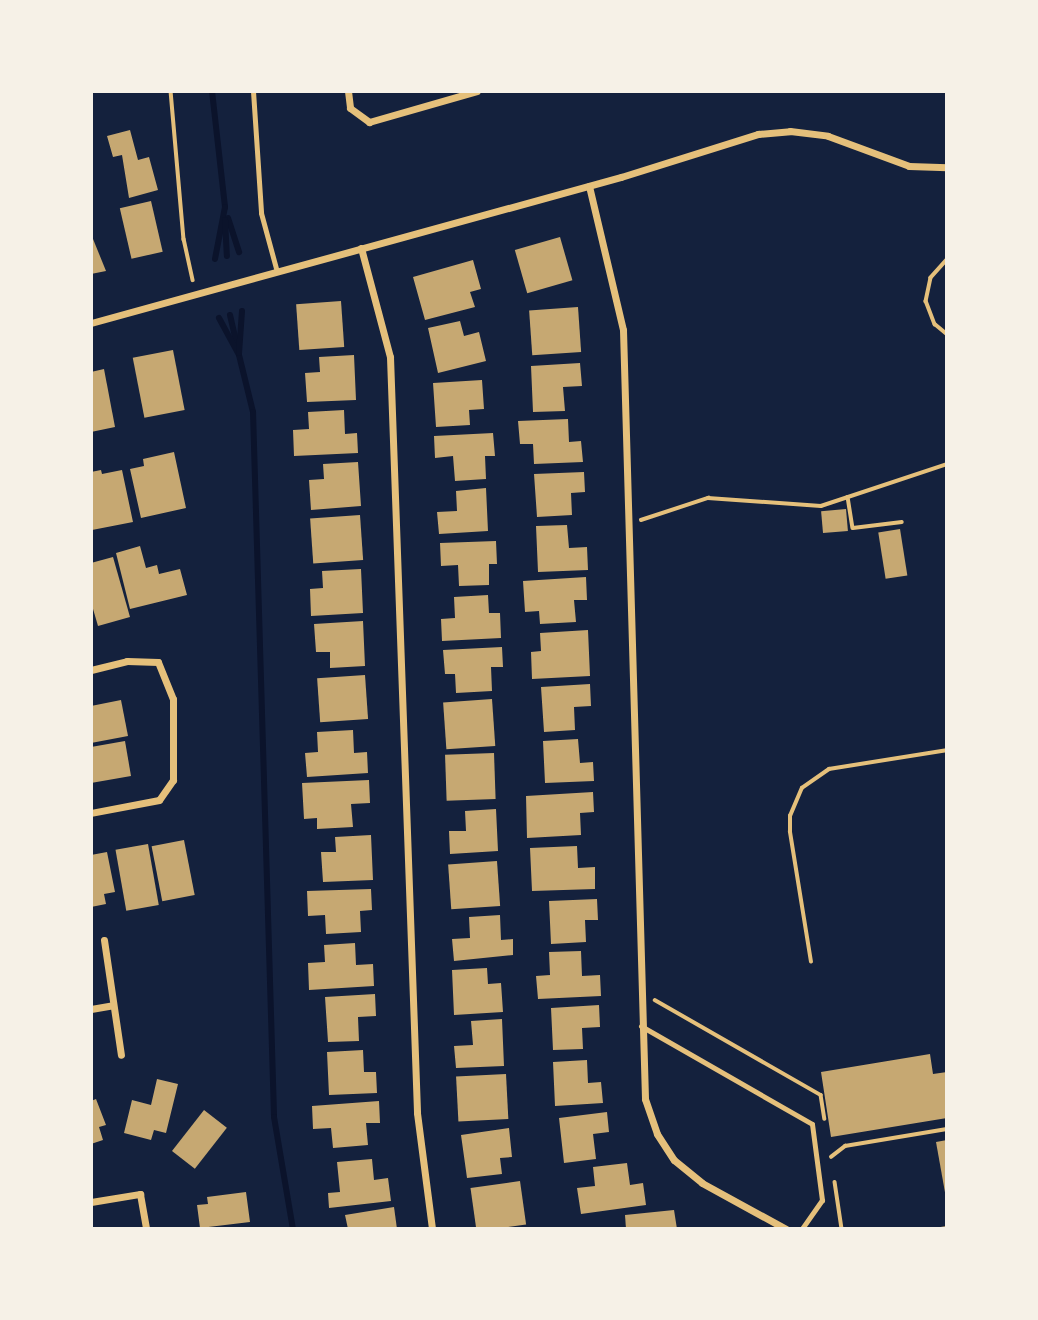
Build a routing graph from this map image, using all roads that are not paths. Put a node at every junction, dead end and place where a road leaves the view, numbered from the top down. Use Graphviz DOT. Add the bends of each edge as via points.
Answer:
graph roads {
  1 [pos="253,91"];
  2 [pos="348,91"];
  3 [pos="477,91"];
  4 [pos="947,167"];
  5 [pos="589,186"];
  6 [pos="361,248"];
  7 [pos="276,272"];
  8 [pos="91,323"];
  9 [pos="91,670"];
  10 [pos="91,813"];
  11 [pos="104,940"];
  12 [pos="113,1005"];
  13 [pos="91,1009"];
  14 [pos="641,1026"];
  15 [pos="121,1055"];
  16 [pos="91,1202"];
  17 [pos="146,1229"];
  18 [pos="432,1229"];
  19 [pos="786,1229"];
  20 [pos="802,1229"];
  1 -- 7 [label="lane" via="261,213"];
  2 -- 3 [label="street" via="350,108 369,122"];
  4 -- 5 [label="street" via="909,166 828,136 790,131 758,134"];
  5 -- 6 [label="street"];
  5 -- 14 [label="street" via="623,331"];
  6 -- 7 [label="street"];
  6 -- 18 [label="street" via="390,357 417,1113"];
  7 -- 8 [label="street"];
  9 -- 10 [label="street" via="127,661 158,662 173,698 173,780 159,800"];
  11 -- 12 [label="street"];
  12 -- 13 [label="street"];
  12 -- 15 [label="street"];
  14 -- 19 [label="street" via="645,1099 657,1134 674,1160 702,1183"];
  14 -- 20 [label="lane" via="812,1124 822,1200"];
  16 -- 17 [label="street" via="140,1194"];
}
